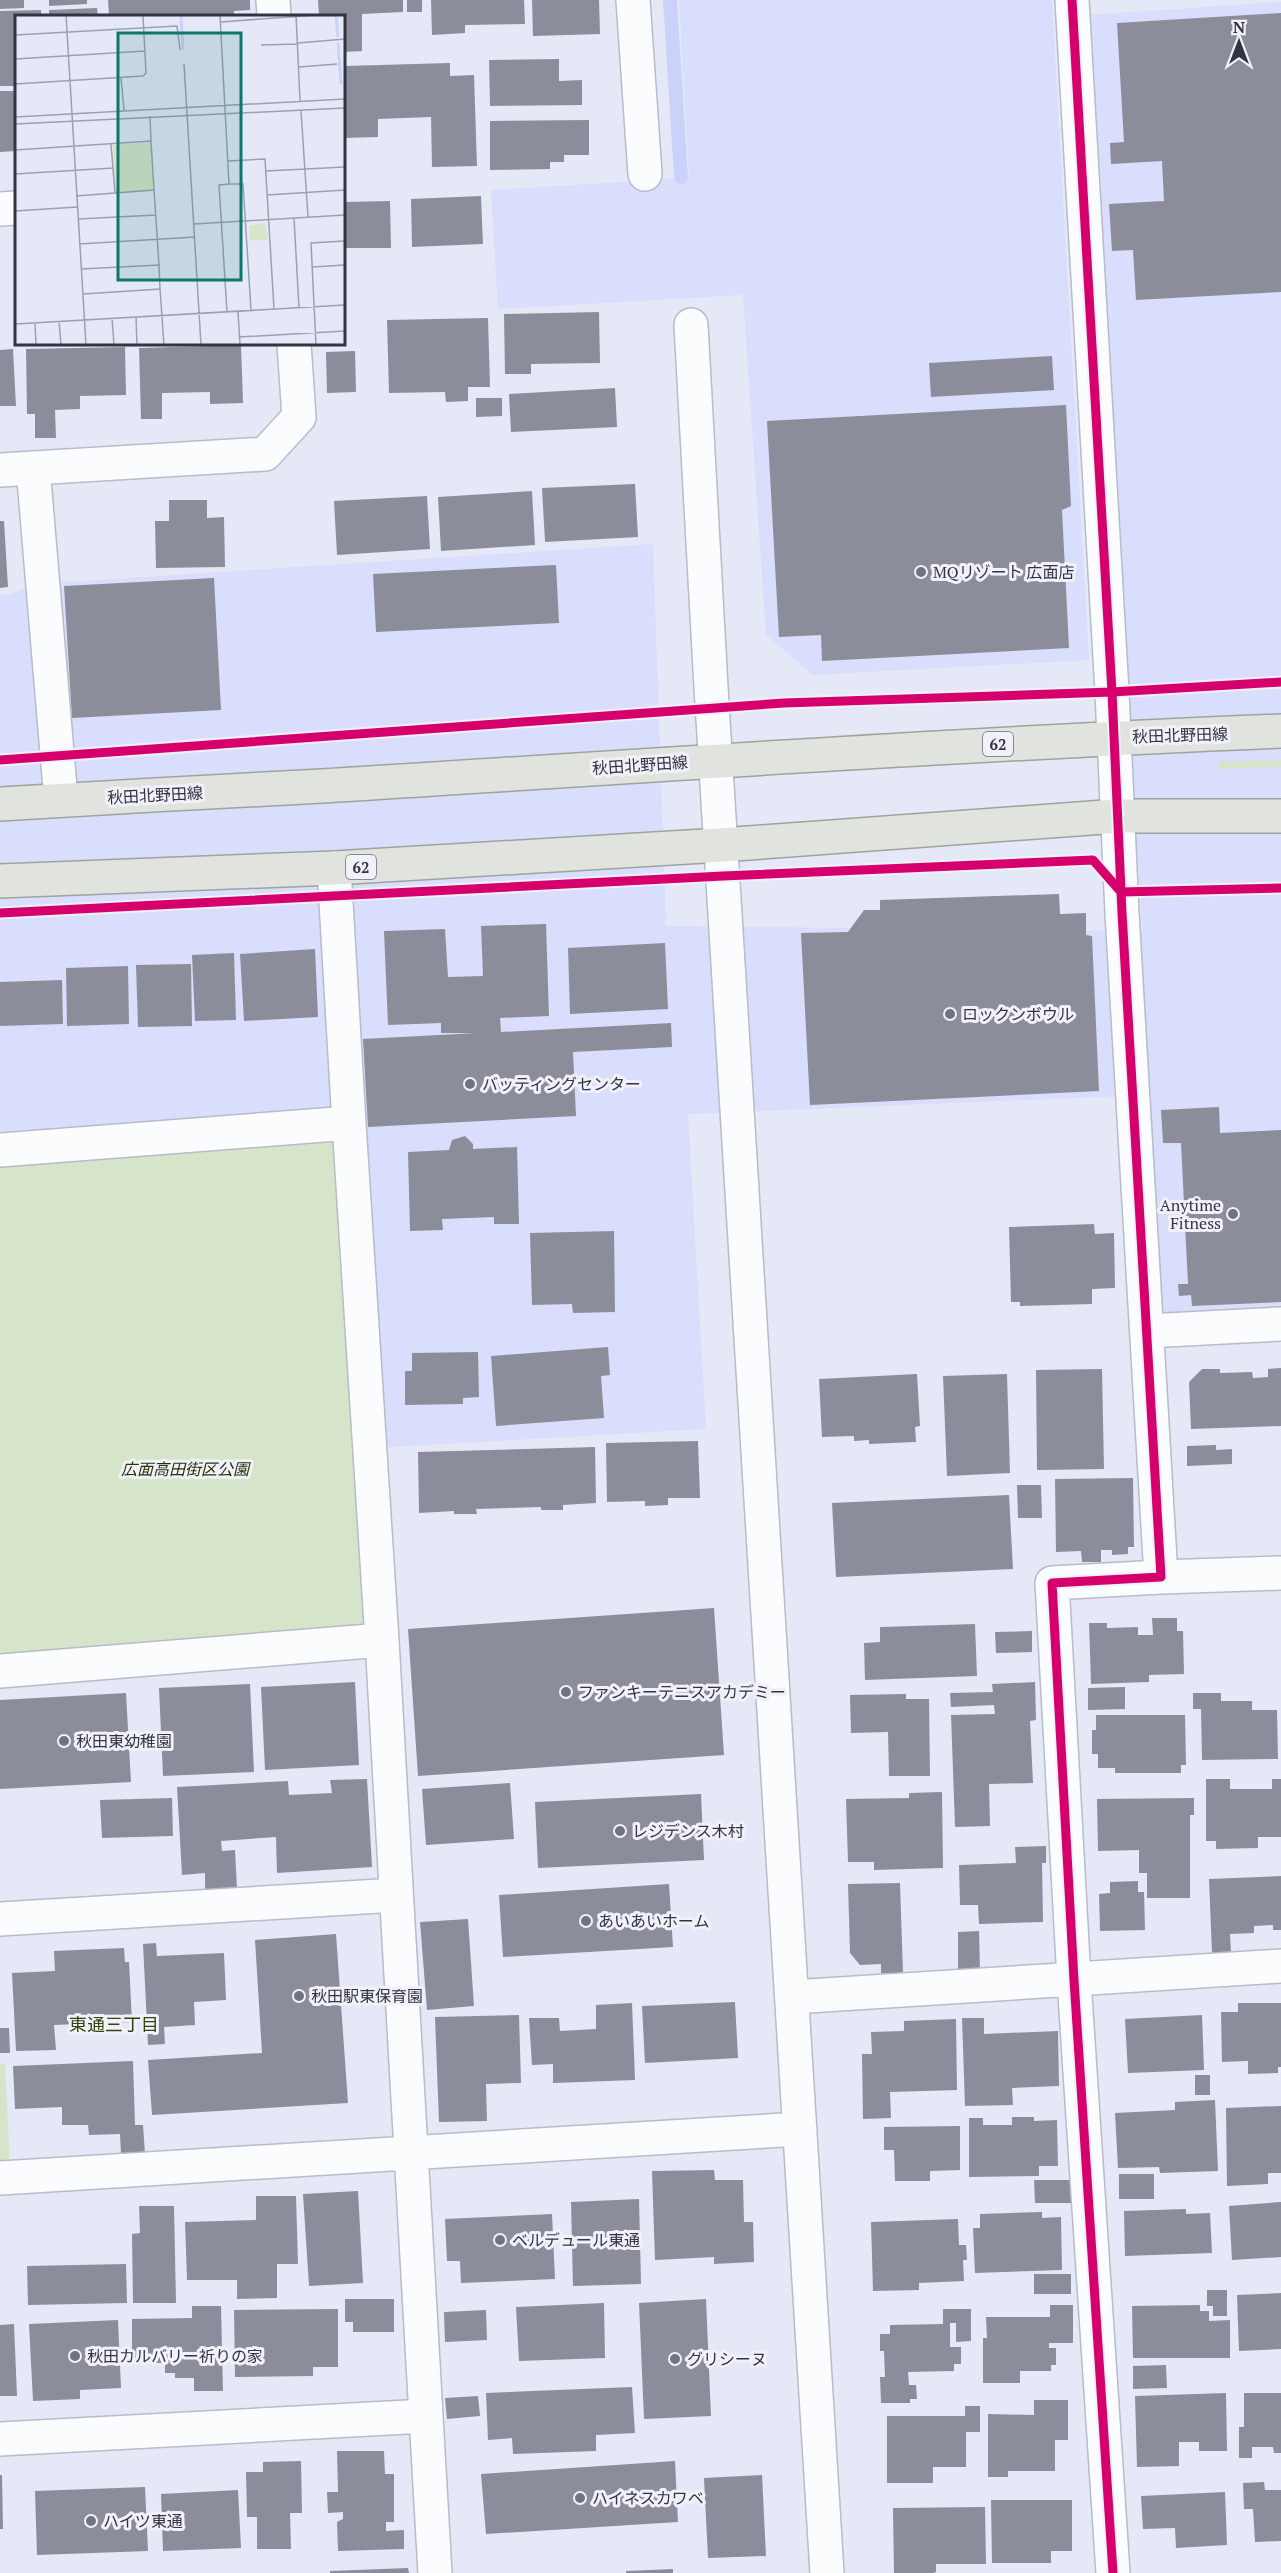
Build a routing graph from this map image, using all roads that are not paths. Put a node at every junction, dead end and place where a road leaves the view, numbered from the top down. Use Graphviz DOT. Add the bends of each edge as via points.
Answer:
graph roads {
  1 [pos="273,0"];
  2 [pos="633,0"];
  3 [pos="1072,0"];
  4 [pos="274,15"];
  5 [pos="645,174"];
  6 [pos="15,208"];
  7 [pos="0,209"];
  8 [pos="691,325"];
  9 [pos="294,345"];
  10 [pos="33,468"];
  11 [pos="0,470"];
  12 [pos="1281,731"];
  13 [pos="1114,738"];
  14 [pos="716,760"];
  15 [pos="61,800"];
  16 [pos="0,804"];
  17 [pos="1118,816"];
  18 [pos="1281,816"];
  19 [pos="721,845"];
  20 [pos="334,868"];
  21 [pos="0,881"];
  22 [pos="349,1124"];
  23 [pos="0,1150"];
  24 [pos="1281,1324"];
  25 [pos="1147,1331"];
  26 [pos="1281,1573"];
  27 [pos="1161,1577"];
  28 [pos="382,1640"];
  29 [pos="0,1671"];
  30 [pos="396,1895"];
  31 [pos="0,1919"];
  32 [pos="1281,1966"];
  33 [pos="1074,1980"];
  34 [pos="792,1997"];
  35 [pos="800,2129"];
  36 [pos="411,2154"];
  37 [pos="0,2178"];
  38 [pos="426,2416"];
  39 [pos="0,2439"];
  40 [pos="435,2573"];
  41 [pos="827,2573"];
  42 [pos="1113,2573"];
  1 -- 4 [label="street"];
  2 -- 5 [label="street"];
  3 -- 13 [label="street"];
  6 -- 7 [label="street"];
  8 -- 14 [label="street"];
  9 -- 10 [label="street" via="299,417 265,454"];
  10 -- 11 [label="street"];
  10 -- 15 [label="street"];
  12 -- 13 [label="main road, 秋田北野田線 / 62"];
  13 -- 14 [label="main road, 秋田北野田線 / 62"];
  13 -- 17 [label="street"];
  14 -- 15 [label="main road, 秋田北野田線 / 62"];
  14 -- 19 [label="street"];
  15 -- 16 [label="main road, 秋田北野田線 / 62"];
  17 -- 18 [label="main road, 62"];
  17 -- 19 [label="main road, 62"];
  17 -- 25 [label="street"];
  19 -- 20 [label="main road, 62"];
  19 -- 34 [label="street"];
  20 -- 21 [label="main road, 62"];
  20 -- 22 [label="street"];
  22 -- 23 [label="street"];
  22 -- 28 [label="street"];
  24 -- 25 [label="street"];
  25 -- 27 [label="street"];
  26 -- 27 [label="street"];
  27 -- 33 [label="street" via="1052,1583"];
  28 -- 29 [label="street"];
  28 -- 30 [label="street"];
  30 -- 31 [label="street"];
  30 -- 36 [label="street"];
  32 -- 33 [label="street"];
  33 -- 34 [label="street"];
  33 -- 42 [label="street"];
  34 -- 35 [label="street"];
  35 -- 36 [label="street"];
  35 -- 41 [label="street"];
  36 -- 37 [label="street"];
  36 -- 38 [label="street"];
  38 -- 39 [label="street"];
  38 -- 40 [label="street"];
}
